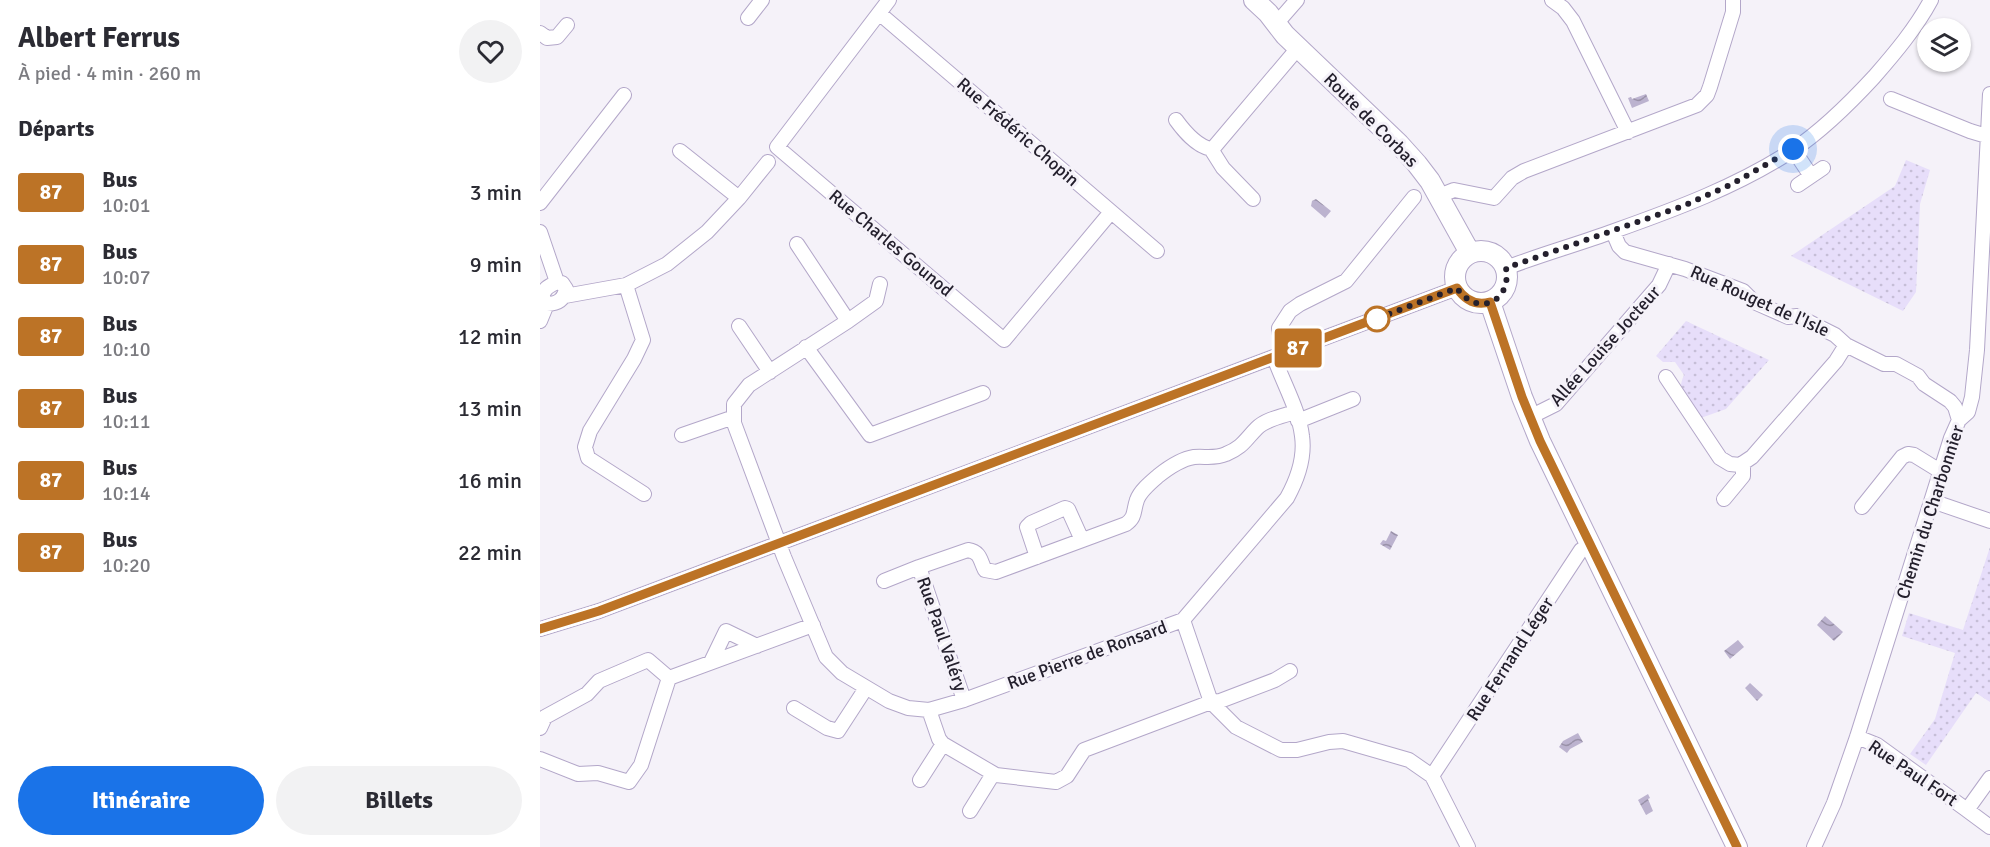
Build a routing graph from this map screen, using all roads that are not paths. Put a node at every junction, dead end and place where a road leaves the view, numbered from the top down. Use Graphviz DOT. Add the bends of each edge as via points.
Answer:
graph roads {
  1 [pos="762,0"];
  2 [pos="889,0"];
  3 [pos="1254,0"];
  4 [pos="1297,0"];
  5 [pos="1552,0"];
  6 [pos="1733,0"];
  7 [pos="1931,0"];
  8 [pos="879,13"];
  9 [pos="748,18"];
  10 [pos="1276,24"];
  11 [pos="567,26"];
  12 [pos="540,33"];
  13 [pos="1298,48"];
  14 [pos="1990,94"];
  15 [pos="624,95"];
  16 [pos="1891,99"];
  17 [pos="1176,120"];
  18 [pos="1628,132"];
  19 [pos="1990,137"];
  20 [pos="1211,149"];
  21 [pos="1793,149"];
  22 [pos="680,152"];
  23 [pos="768,162"];
  24 [pos="1824,168"];
  25 [pos="1811,176"];
  26 [pos="1798,185"];
  27 [pos="1439,196"];
  28 [pos="1414,197"];
  29 [pos="739,198"];
  30 [pos="1253,199"];
  31 [pos="540,203"];
  32 [pos="1111,212"];
  33 [pos="540,231"];
  34 [pos="1613,232"];
  35 [pos="797,244"];
  36 [pos="1987,249"];
  37 [pos="1157,251"];
  38 [pos="1470,253"];
  39 [pos="1669,264"];
  40 [pos="1506,268"];
  41 [pos="557,282"];
  42 [pos="880,284"];
  43 [pos="626,285"];
  44 [pos="1457,288"];
  45 [pos="565,296"];
  46 [pos="543,299"];
  47 [pos="1490,302"];
  48 [pos="540,321"];
  49 [pos="848,321"];
  50 [pos="739,326"];
  51 [pos="1846,345"];
  52 [pos="806,347"];
  53 [pos="1984,353"];
  54 [pos="1280,355"];
  55 [pos="770,372"];
  56 [pos="1666,377"];
  57 [pos="983,393"];
  58 [pos="1353,399"];
  59 [pos="1296,416"];
  60 [pos="734,417"];
  61 [pos="1530,417"];
  62 [pos="1959,420"];
  63 [pos="682,435"];
  64 [pos="1743,464"];
  65 [pos="1940,471"];
  66 [pos="644,494"];
  67 [pos="1724,499"];
  68 [pos="1932,501"];
  69 [pos="1862,507"];
  70 [pos="1990,521"];
  71 [pos="1082,540"];
  72 [pos="779,543"];
  73 [pos="1590,545"];
  74 [pos="1037,557"];
  75 [pos="920,567"];
  76 [pos="884,581"];
  77 [pos="1183,620"];
  78 [pos="813,625"];
  79 [pos="540,629"];
  80 [pos="757,646"];
  81 [pos="711,662"];
  82 [pos="1290,671"];
  83 [pos="669,678"];
  84 [pos="866,688"];
  85 [pos="964,700"];
  86 [pos="1211,702"];
  87 [pos="794,708"];
  88 [pos="929,711"];
  89 [pos="540,729"];
  90 [pos="1857,737"];
  91 [pos="943,744"];
  92 [pos="540,759"];
  93 [pos="993,774"];
  94 [pos="1432,776"];
  95 [pos="1990,778"];
  96 [pos="920,780"];
  97 [pos="1967,810"];
  98 [pos="970,811"];
  99 [pos="1990,827"];
  100 [pos="1468,847"];
  101 [pos="1737,847"];
  102 [pos="1814,847"];
  1 -- 9 [label="street"];
  2 -- 8 [label="street"];
  3 -- 10 [label="street, Route de Corbas"];
  4 -- 10 [label="street"];
  5 -- 18 [label="street" via="1569,14"];
  6 -- 18 [label="street" via="1733,12 1710,87 1702,101"];
  7 -- 21 [label="street" via="1891,58 1858,94"];
  8 -- 32 [label="street, Rue Frédéric Chopin"];
  8 -- 32 [label="street, Rue Charles Gounod" via="777,147 1004,340"];
  10 -- 13 [label="street, Route de Corbas"];
  11 -- 12 [label="street" via="557,37 547,38"];
  13 -- 20 [label="street"];
  13 -- 27 [label="street, Route de Corbas" via="1400,144"];
  14 -- 19 [label="street, Chemin du Charbonnier"];
  15 -- 31 [label="street"];
  16 -- 19 [label="street"];
  17 -- 20 [label="street" via="1194,140"];
  18 -- 27 [label="street" via="1518,174 1494,198 1454,190"];
  19 -- 36 [label="street, Chemin du Charbonnier"];
  20 -- 30 [label="street" via="1223,168"];
  21 -- 25 [label="street"];
  21 -- 34 [label="street" via="1732,184"];
  22 -- 29 [label="street"];
  23 -- 29 [label="street"];
  24 -- 25 [label="street"];
  25 -- 26 [label="street"];
  27 -- 38 [label="street, Route de Corbas"];
  28 -- 54 [label="street, Rue Pierre de Ronsard" via="1346,281 1290,311 1279,328"];
  29 -- 43 [label="street" via="707,232 667,264"];
  32 -- 37 [label="street, Rue Frédéric Chopin"];
  33 -- 41 [label="street"];
  34 -- 39 [label="street, Rue Rouget de l'Isle" via="1625,252"];
  34 -- 40 [label="street"];
  35 -- 49 [label="street"];
  36 -- 53 [label="street, Chemin du Charbonnier"];
  38 -- 40 [label="street" via="1492,253"];
  38 -- 44 [label="street" via="1457,267"];
  39 -- 51 [label="street, Rue Rouget de l'Isle" via="1743,291 1754,302 1788,317 1797,316 1835,335"];
  39 -- 61 [label="street, Allée Louise Jocteur" via="1659,285 1556,405"];
  40 -- 47 [label="street" via="1504,292"];
  41 -- 45 [label="street" via="566,289"];
  41 -- 46 [label="street" via="546,287"];
  42 -- 49 [label="street" via="876,301"];
  43 -- 45 [label="street"];
  43 -- 66 [label="street" via="642,340 590,430 585,447 588,458"];
  44 -- 47 [label="street" via="1475,303"];
  44 -- 54 [label="street"];
  45 -- 46 [label="street" via="553,304"];
  46 -- 48 [label="street"];
  47 -- 61 [label="street"];
  49 -- 52 [label="street"];
  50 -- 55 [label="street"];
  51 -- 62 [label="street, Rue Rouget de l'Isle" via="1918,376 1923,384 1950,401"];
  51 -- 64 [label="street"];
  52 -- 55 [label="street"];
  52 -- 57 [label="street" via="870,435"];
  53 -- 62 [label="street, Chemin du Charbonnier" via="1968,412"];
  54 -- 59 [label="street, Rue Pierre de Ronsard"];
  54 -- 72 [label="street"];
  55 -- 60 [label="street" via="749,385 734,404"];
  56 -- 64 [label="street" via="1720,458 1730,464"];
  58 -- 59 [label="street"];
  59 -- 71 [label="street, Rue Paul Valéry" via="1264,423 1240,447 1225,455 1193,457 1172,466 1140,494 1132,520"];
  59 -- 77 [label="street, Rue Pierre de Ronsard" via="1302,454 1287,498"];
  60 -- 63 [label="street"];
  60 -- 72 [label="street, Rue Pierre de Ronsard"];
  61 -- 73 [label="street"];
  62 -- 65 [label="street, Chemin du Charbonnier"];
  64 -- 67 [label="street" via="1743,476"];
  65 -- 68 [label="street, Chemin du Charbonnier"];
  65 -- 69 [label="street" via="1908,454"];
  68 -- 70 [label="street"];
  68 -- 90 [label="street, Chemin du Charbonnier"];
  71 -- 74 [label="street, Rue Paul Valéry"];
  71 -- 74 [label="street" via="1065,507 1028,527"];
  72 -- 78 [label="street, Rue Pierre de Ronsard"];
  72 -- 79 [label="street" via="599,611"];
  73 -- 94 [label="street, Rue Fernand Léger" via="1581,550"];
  73 -- 101 [label="street"];
  74 -- 75 [label="street, Rue Paul Valéry" via="991,573 985,570 975,551 968,550"];
  75 -- 76 [label="street, Rue Paul Valéry"];
  75 -- 85 [label="street, Rue Paul Valéry"];
  77 -- 85 [label="street, Rue Pierre de Ronsard"];
  77 -- 86 [label="street"];
  78 -- 80 [label="street"];
  78 -- 84 [label="street, Rue Pierre de Ronsard" via="826,657 842,674"];
  80 -- 81 [label="street"];
  80 -- 81 [label="street" via="726,631"];
  81 -- 83 [label="street"];
  82 -- 86 [label="street"];
  83 -- 89 [label="street" via="648,660 599,681 588,694 545,717"];
  83 -- 92 [label="street" via="641,765 629,782 598,773 578,774"];
  84 -- 87 [label="street" via="838,731"];
  84 -- 88 [label="street, Rue Pierre de Ronsard" via="908,708"];
  85 -- 88 [label="street, Rue Pierre de Ronsard"];
  86 -- 93 [label="street" via="1084,750 1059,782"];
  86 -- 94 [label="street" via="1236,728 1281,750 1343,741 1409,760"];
  88 -- 91 [label="street"];
  90 -- 97 [label="street, Rue Paul Fort" via="1876,745"];
  90 -- 102 [label="street, Chemin du Charbonnier"];
  91 -- 93 [label="street"];
  91 -- 96 [label="street"];
  93 -- 98 [label="street"];
  94 -- 100 [label="street"];
  95 -- 97 [label="street, Rue Paul Fort"];
  97 -- 99 [label="street, Rue Paul Fort"];
}
